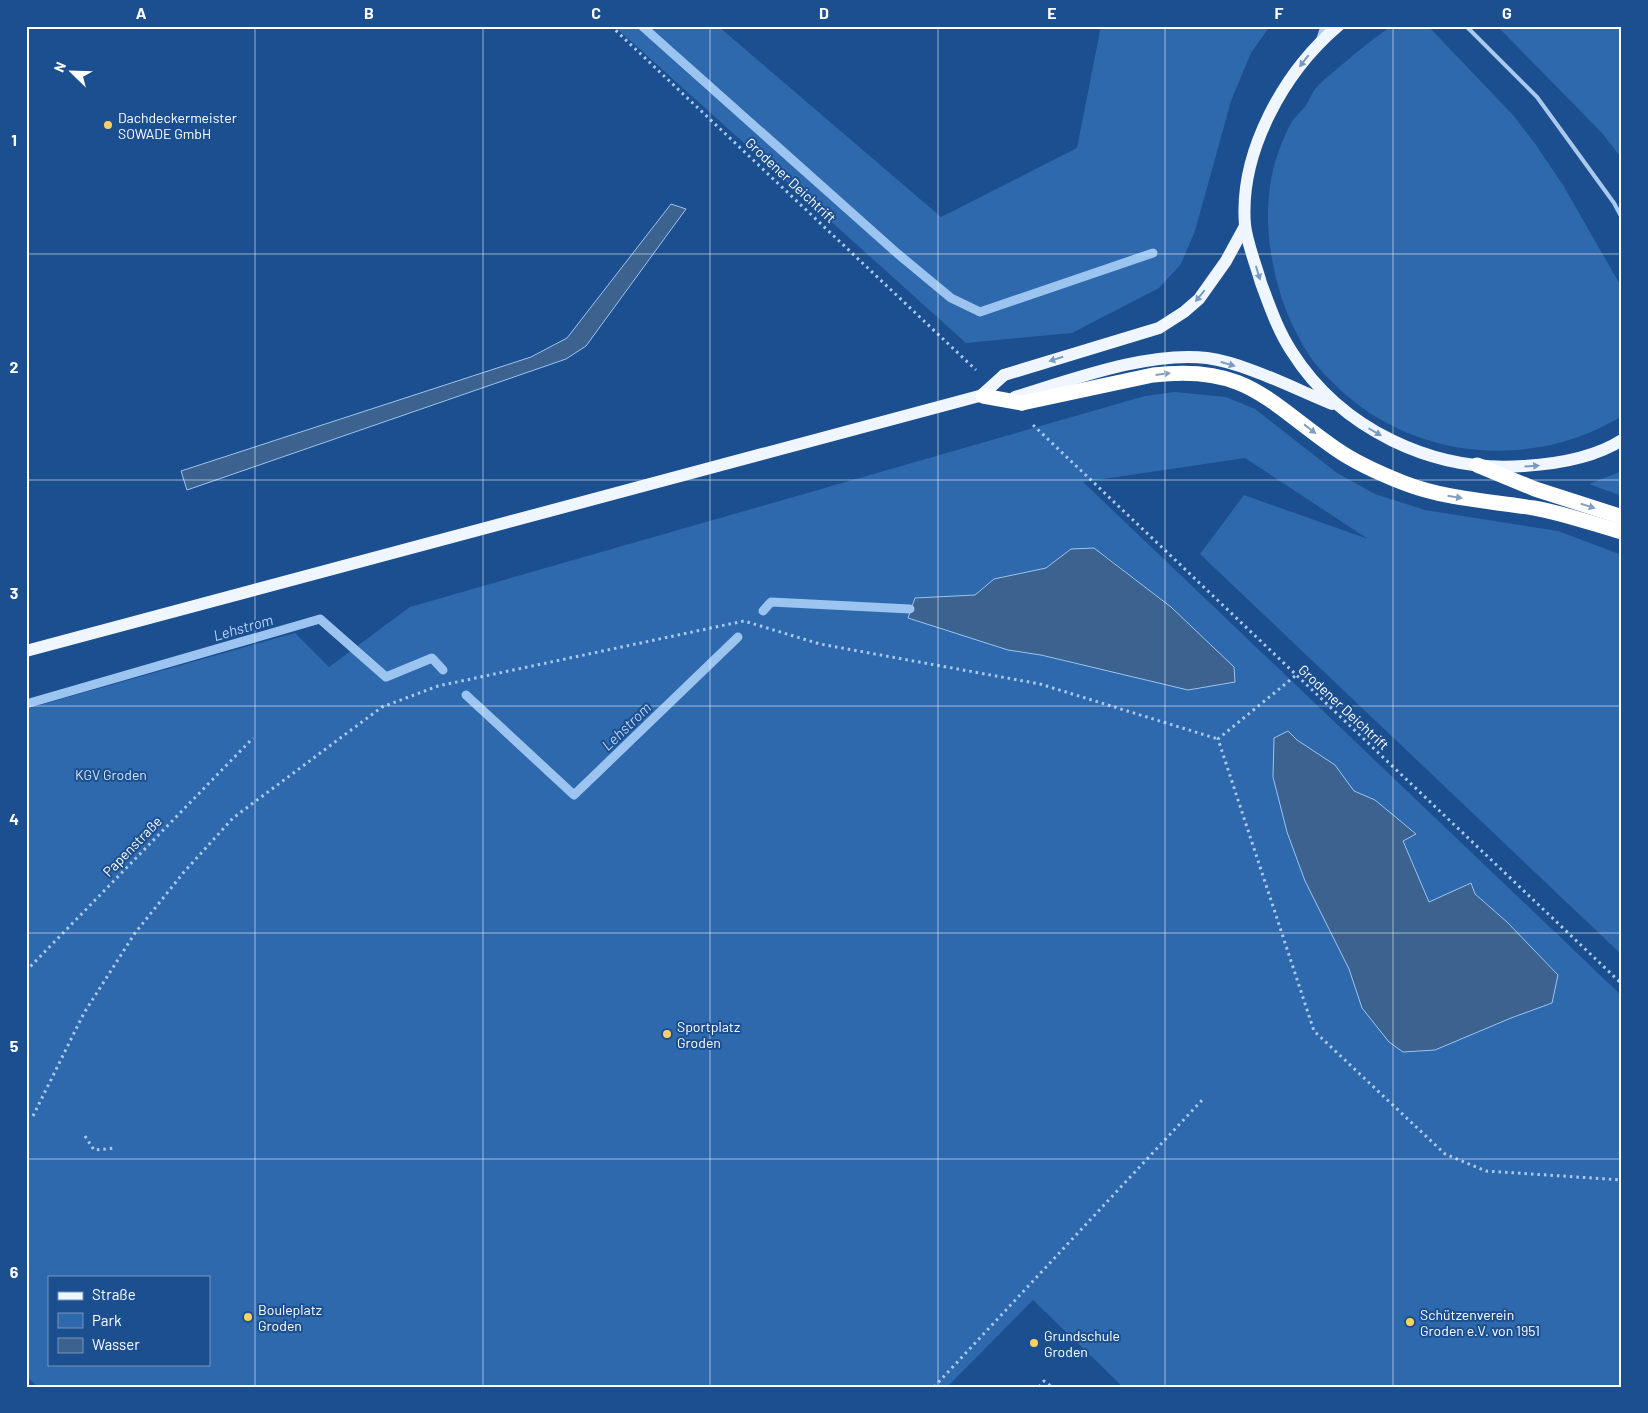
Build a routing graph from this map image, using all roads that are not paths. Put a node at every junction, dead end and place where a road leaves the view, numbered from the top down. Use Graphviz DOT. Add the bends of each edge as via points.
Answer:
graph roads {
  1 [pos="1325,26"];
  2 [pos="1338,26"];
  3 [pos="1466,26"];
  4 [pos="1320,42"];
  5 [pos="1622,218"];
  6 [pos="1245,226"];
  7 [pos="982,395"];
  8 [pos="1335,405"];
  9 [pos="1622,440"];
  10 [pos="1477,465"];
  11 [pos="1622,517"];
  12 [pos="1622,532"];
  13 [pos="26,652"];
  1 -- 4 [label="street"];
  2 -- 4 [label="main road"];
  3 -- 5 [label="lane" via="1537,97"];
  4 -- 6 [label="main road, one-way" via="1284,88 1258,140 1246,196"];
  6 -- 7 [label="main road, one-way, bridge" via="1226,261 1199,299 1184,312 1159,328 1004,375"];
  6 -- 8 [label="main road, one-way" via="1280,332 1308,375"];
  7 -- 8 [label="main road, one-way, bridge" via="1015,397 1111,369 1160,360 1207,358 1243,368"];
  7 -- 12 [label="highway, one-way, bridge" via="1022,403 1175,372 1205,373 1228,378 1259,391 1337,450 1405,484 1444,495 1536,508"];
  7 -- 13 [label="main road"];
  8 -- 10 [label="main road, one-way" via="1395,443 1441,458"];
  10 -- 9 [label="main road, one-way" via="1508,468 1544,465 1582,457"];
  10 -- 11 [label="highway, one-way" via="1535,489"];
}
